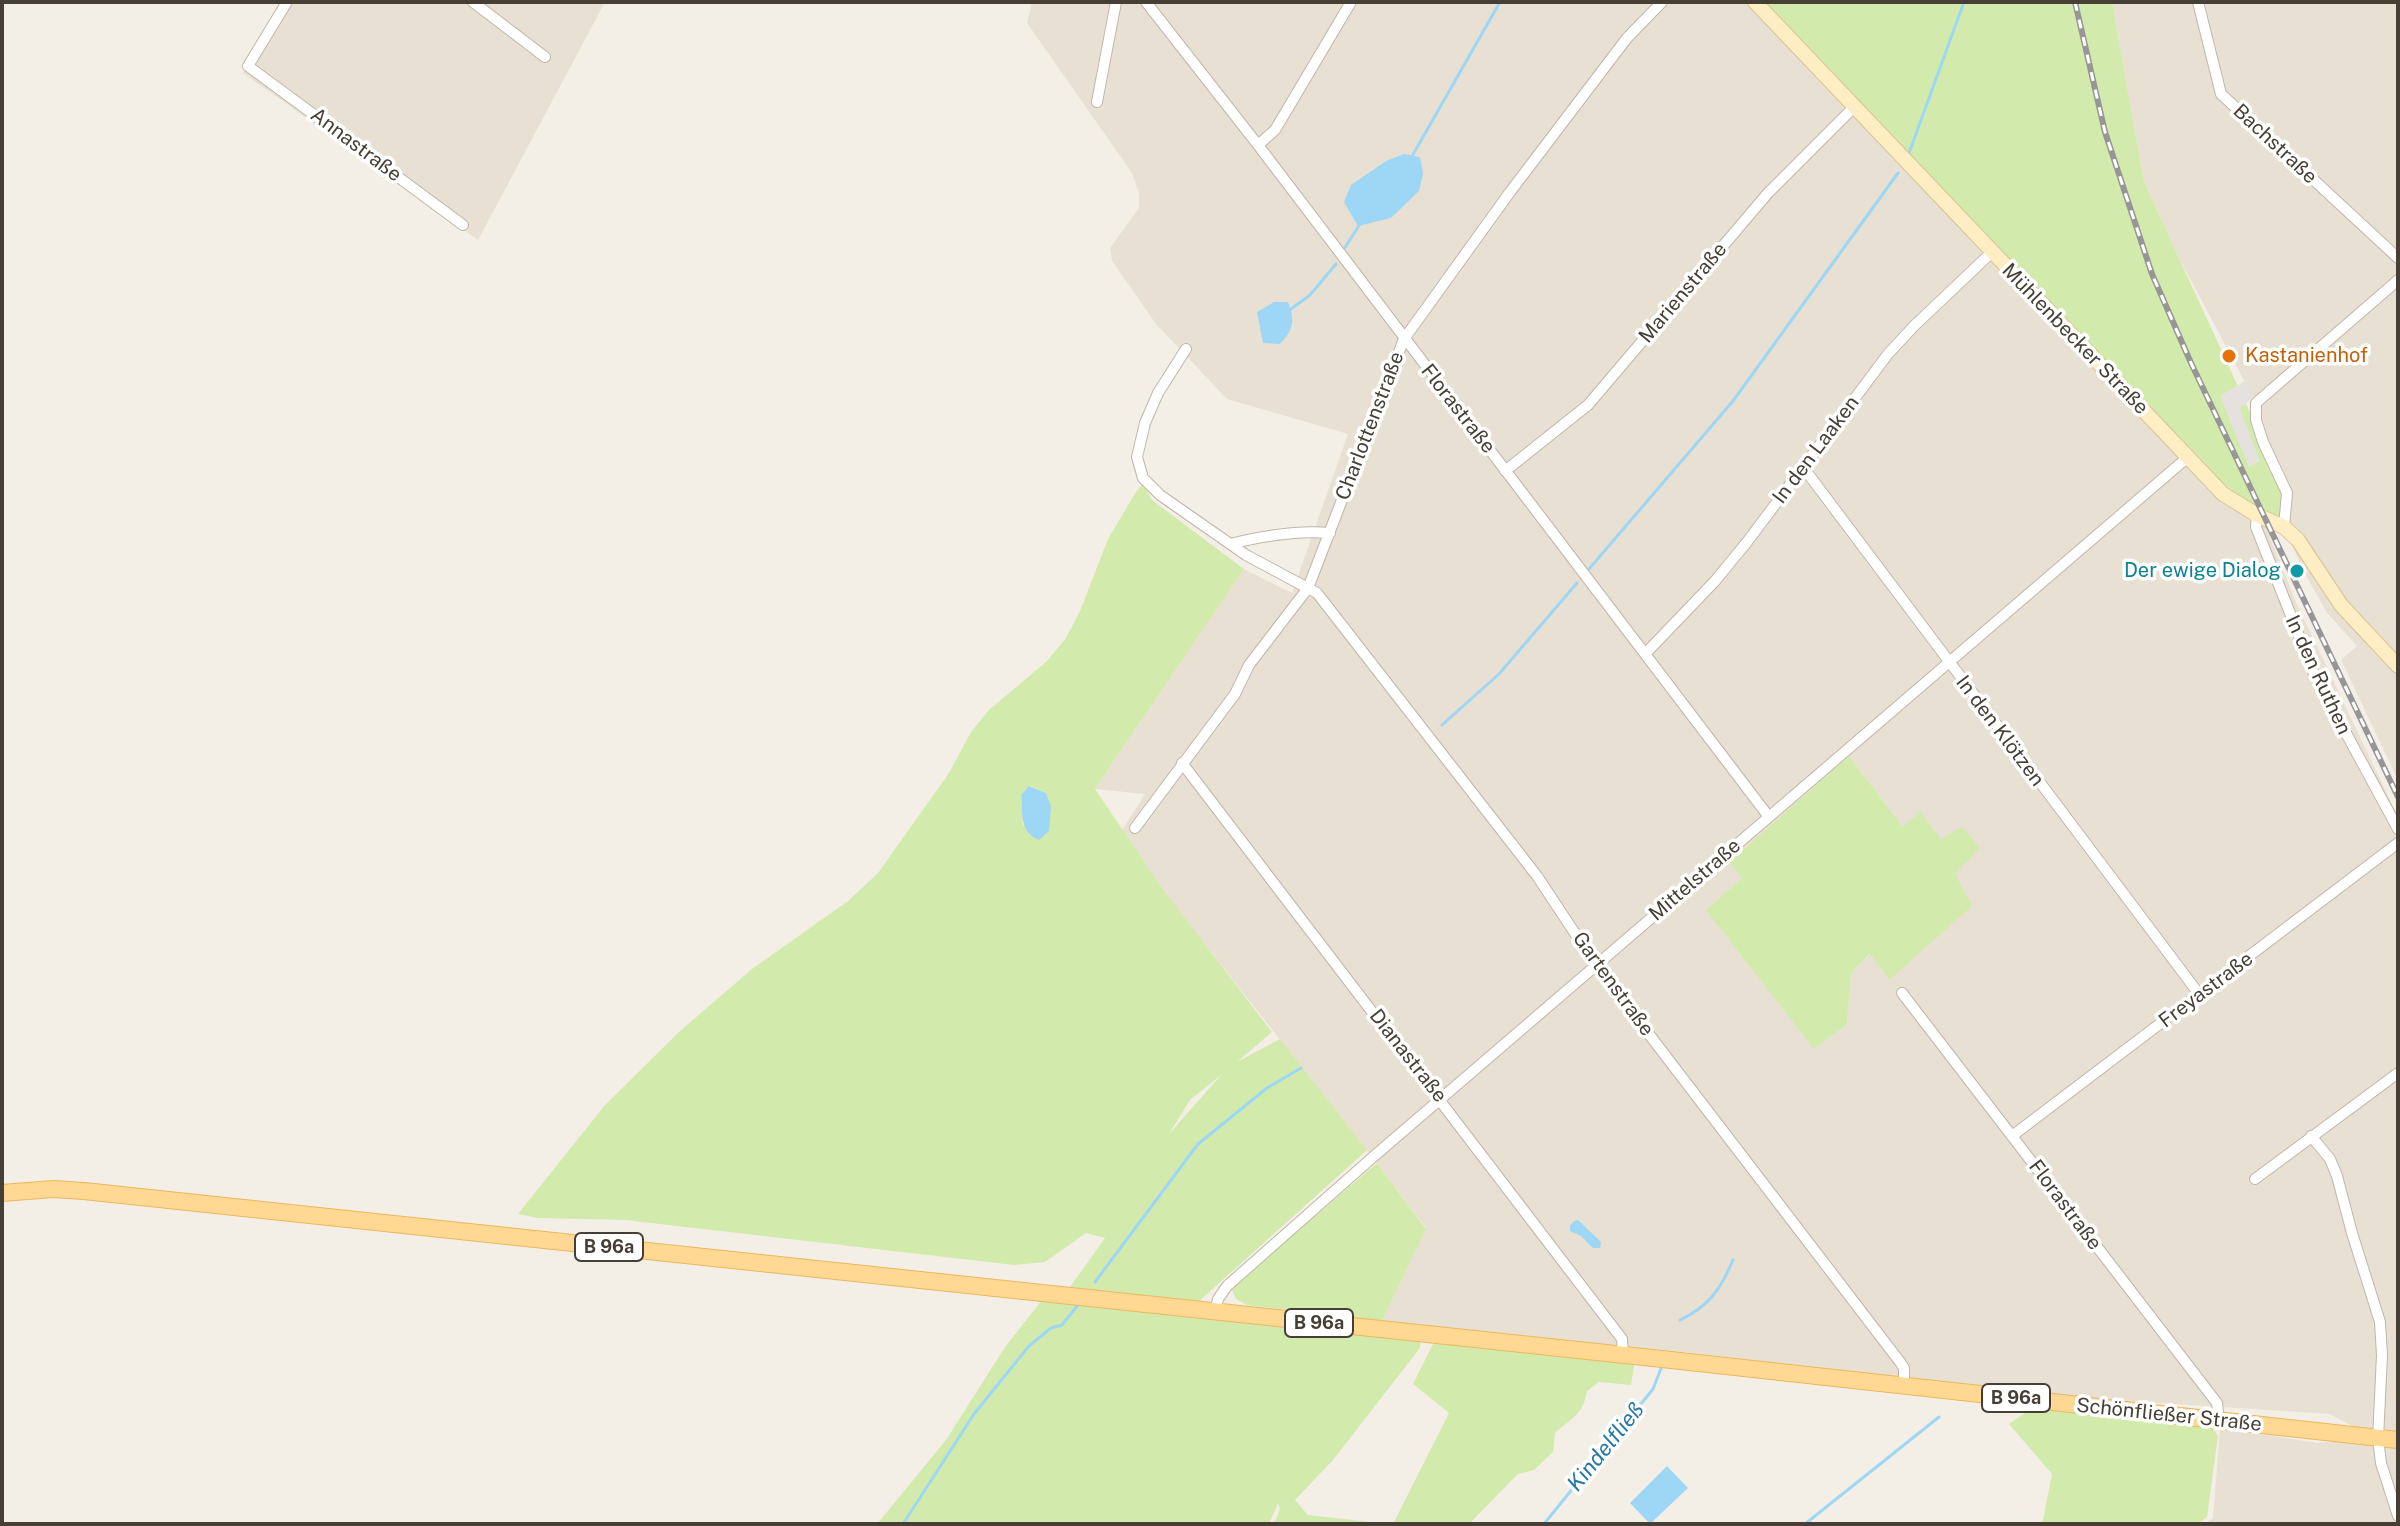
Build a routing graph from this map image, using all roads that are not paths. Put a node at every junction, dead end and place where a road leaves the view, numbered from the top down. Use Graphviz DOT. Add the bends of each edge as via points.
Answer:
graph roads {
  1 [pos="287,2"];
  2 [pos="473,2"];
  3 [pos="1116,2"];
  4 [pos="1146,2"];
  5 [pos="1351,2"];
  6 [pos="1662,2"];
  7 [pos="1755,2"];
  8 [pos="2198,2"];
  9 [pos="545,57"];
  10 [pos="1097,102"];
  11 [pos="1854,107"];
  12 [pos="1258,145"];
  13 [pos="463,225"];
  14 [pos="1992,252"];
  15 [pos="2398,258"];
  16 [pos="2398,280"];
  17 [pos="1404,339"];
  18 [pos="1186,349"];
  19 [pos="2188,457"];
  20 [pos="1803,467"];
  21 [pos="1505,471"];
  22 [pos="2257,515"];
  23 [pos="2284,527"];
  24 [pos="1330,533"];
  25 [pos="1230,544"];
  26 [pos="1308,588"];
  27 [pos="1645,654"];
  28 [pos="1949,664"];
  29 [pos="2398,666"];
  30 [pos="1182,763"];
  31 [pos="1769,817"];
  32 [pos="1135,828"];
  33 [pos="2398,829"];
  34 [pos="2398,843"];
  35 [pos="1596,965"];
  36 [pos="1902,993"];
  37 [pos="2199,994"];
  38 [pos="2398,1073"];
  39 [pos="1441,1099"];
  40 [pos="2012,1136"];
  41 [pos="2311,1136"];
  42 [pos="2255,1179"];
  43 [pos="2,1193"];
  44 [pos="1215,1312"];
  45 [pos="1623,1355"];
  46 [pos="1904,1386"];
  47 [pos="2219,1420"];
  48 [pos="2378,1439"];
  49 [pos="2398,1440"];
  50 [pos="2398,1516"];
  1 -- 13 [label="street, Annastraße" via="248,66"];
  2 -- 9 [label="street"];
  3 -- 10 [label="street"];
  4 -- 12 [label="street, Florastraße"];
  5 -- 12 [label="street" via="1275,130"];
  6 -- 17 [label="street, Charlottenstraße" via="1627,38"];
  7 -- 11 [label="main road, Mühlenbecker Straße"];
  8 -- 15 [label="street, Bachstraße" via="2221,94"];
  11 -- 14 [label="main road, Mühlenbecker Straße"];
  11 -- 21 [label="street, Marienstraße" via="1768,193 1588,405"];
  12 -- 17 [label="street, Florastraße"];
  14 -- 19 [label="main road, Mühlenbecker Straße"];
  14 -- 20 [label="street, In den Laaken" via="1888,354"];
  16 -- 23 [label="street" via="2256,403 2263,442 2287,493"];
  17 -- 21 [label="street, Florastraße"];
  17 -- 24 [label="street, Charlottenstraße"];
  18 -- 25 [label="street, Gartenstraße" via="1145,423 1139,470 1160,495"];
  19 -- 22 [label="main road, Mühlenbecker Straße" via="2223,494"];
  19 -- 28 [label="street, Mittelstraße"];
  20 -- 27 [label="street, In den Laaken" via="1715,581"];
  20 -- 28 [label="street, In den Klötzen"];
  21 -- 27 [label="street, Florastraße"];
  22 -- 23 [label="main road, Mühlenbecker Straße"];
  22 -- 33 [label="street, In den Ruthen" via="2256,527 2314,674"];
  23 -- 29 [label="main road, Mühlenbecker Straße" via="2341,605"];
  24 -- 25 [label="street" via="1298,532"];
  24 -- 26 [label="street, Charlottenstraße"];
  25 -- 26 [label="street, Gartenstraße"];
  26 -- 30 [label="street, Charlottenstraße"];
  26 -- 35 [label="street, Gartenstraße" via="1537,876"];
  27 -- 31 [label="street, Florastraße"];
  28 -- 31 [label="street, Mittelstraße"];
  28 -- 37 [label="street, In den Klötzen"];
  30 -- 32 [label="street, Charlottenstraße"];
  30 -- 39 [label="street, Dianastraße"];
  31 -- 35 [label="street, Mittelstraße"];
  34 -- 37 [label="street, Freyastraße"];
  35 -- 39 [label="street, Mittelstraße"];
  35 -- 46 [label="street, Gartenstraße" via="1900,1362"];
  36 -- 40 [label="street, Florastraße"];
  37 -- 40 [label="street, Freyastraße"];
  38 -- 41 [label="street"];
  39 -- 44 [label="street, Mittelstraße" via="1227,1286"];
  39 -- 45 [label="street, Dianastraße" via="1622,1339"];
  40 -- 47 [label="street, Florastraße" via="2217,1403"];
  41 -- 42 [label="street"];
  41 -- 48 [label="street" via="2337,1176 2380,1322"];
  43 -- 44 [label="main road, B 96a" via="84,1191"];
  44 -- 45 [label="main road, B 96a"];
  45 -- 46 [label="main road, Schönfließer Straße / B 96a"];
  46 -- 47 [label="main road, Schönfließer Straße / B 96a"];
  47 -- 48 [label="main road, Schönfließer Straße / B 96a"];
  48 -- 49 [label="main road, Schönfließer Straße / B 96a"];
  48 -- 50 [label="street"];
}
